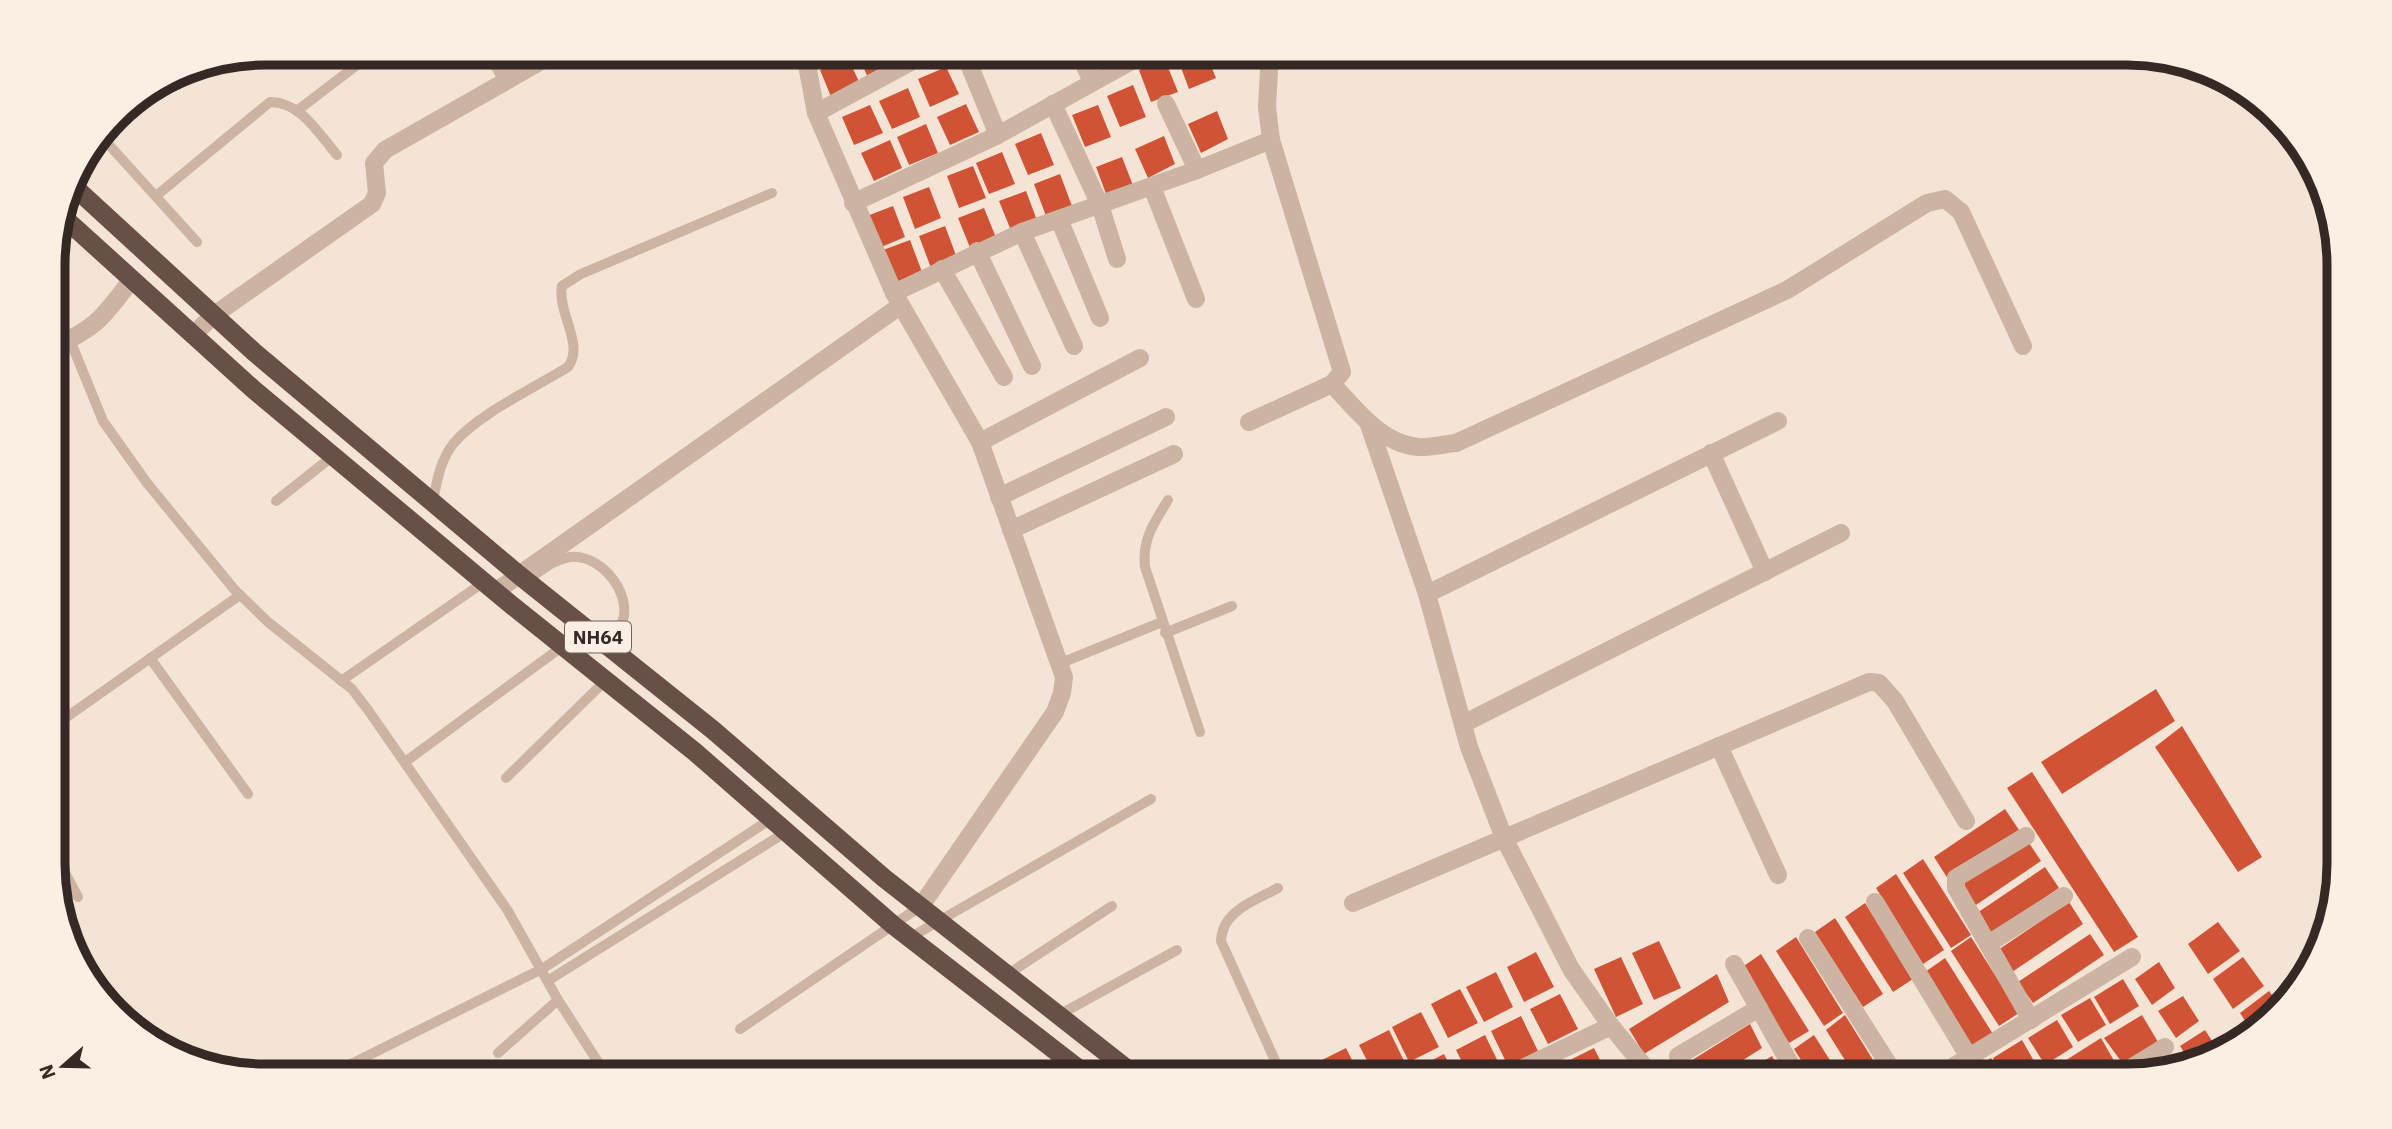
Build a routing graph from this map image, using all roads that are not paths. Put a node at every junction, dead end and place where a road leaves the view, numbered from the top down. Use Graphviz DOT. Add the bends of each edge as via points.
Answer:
graph roads {
  1 [pos="357,65"];
  2 [pos="499,65"];
  3 [pos="534,65"];
  4 [pos="905,65"];
  5 [pos="969,65"];
  6 [pos="1084,65"];
  7 [pos="1123,65"];
  8 [pos="1269,65"];
  9 [pos="808,70"];
  10 [pos="508,80"];
  11 [pos="1092,81"];
  12 [pos="1053,103"];
  13 [pos="1166,104"];
  14 [pos="299,110"];
  15 [pos="816,113"];
  16 [pos="998,135"];
  17 [pos="1271,139"];
  18 [pos="107,142"];
  19 [pos="337,155"];
  20 [pos="1197,170"];
  21 [pos="1152,187"];
  22 [pos="79,191"];
  23 [pos="772,193"];
  24 [pos="156,196"];
  25 [pos="853,203"];
  26 [pos="1100,205"];
  27 [pos="1059,219"];
  28 [pos="70,223"];
  29 [pos="1022,232"];
  30 [pos="197,242"];
  31 [pos="977,251"];
  32 [pos="1117,259"];
  33 [pos="942,269"];
  34 [pos="132,279"];
  35 [pos="897,299"];
  36 [pos="1196,299"];
  37 [pos="214,315"];
  38 [pos="1100,318"];
  39 [pos="193,335"];
  40 [pos="65,342"];
  41 [pos="1074,346"];
  42 [pos="2023,346"];
  43 [pos="65,350"];
  44 [pos="1140,358"];
  45 [pos="1031,366"];
  46 [pos="1003,377"];
  47 [pos="1332,384"];
  48 [pos="1166,417"];
  49 [pos="1778,421"];
  50 [pos="1248,422"];
  51 [pos="1368,422"];
  52 [pos="980,442"];
  53 [pos="1712,453"];
  54 [pos="1174,454"];
  55 [pos="333,456"];
  56 [pos="999,496"];
  57 [pos="1168,500"];
  58 [pos="276,501"];
  59 [pos="433,501"];
  60 [pos="1012,530"];
  61 [pos="1841,533"];
  62 [pos="1765,572"];
  63 [pos="523,577"];
  64 [pos="489,587"];
  65 [pos="1427,594"];
  66 [pos="240,595"];
  67 [pos="1232,606"];
  68 [pos="1164,628"];
  69 [pos="563,646"];
  70 [pos="610,646"];
  71 [pos="150,658"];
  72 [pos="1061,663"];
  73 [pos="341,681"];
  74 [pos="605,681"];
  75 [pos="65,718"];
  76 [pos="1463,724"];
  77 [pos="1200,732"];
  78 [pos="1720,746"];
  79 [pos="405,762"];
  80 [pos="506,778"];
  81 [pos="248,794"];
  82 [pos="1151,799"];
  83 [pos="771,819"];
  84 [pos="1966,821"];
  85 [pos="786,832"];
  86 [pos="2026,836"];
  87 [pos="1504,838"];
  88 [pos="65,873"];
  89 [pos="1778,875"];
  90 [pos="1278,888"];
  91 [pos="2064,896"];
  92 [pos="78,897"];
  93 [pos="1875,902"];
  94 [pos="1353,903"];
  95 [pos="921,906"];
  96 [pos="1112,906"];
  97 [pos="940,920"];
  98 [pos="893,925"];
  99 [pos="911,937"];
  100 [pos="1808,938"];
  101 [pos="1988,944"];
  102 [pos="1177,950"];
  103 [pos="2132,957"];
  104 [pos="1734,964"];
  105 [pos="542,969"];
  106 [pos="1008,974"];
  107 [pos="549,980"];
  108 [pos="558,1000"];
  109 [pos="1759,1008"];
  110 [pos="1059,1015"];
  111 [pos="2031,1020"];
  112 [pos="1611,1026"];
  113 [pos="740,1028"];
  114 [pos="2165,1047"];
  115 [pos="498,1053"];
  116 [pos="1678,1056"];
  117 [pos="1969,1057"];
  118 [pos="351,1064"];
  119 [pos="599,1064"];
  120 [pos="1073,1064"];
  121 [pos="1121,1064"];
  122 [pos="1277,1064"];
  123 [pos="1531,1064"];
  124 [pos="1642,1064"];
  125 [pos="1790,1064"];
  126 [pos="1888,1064"];
  127 [pos="1958,1064"];
  128 [pos="2137,1064"];
  1 -- 14 [label="lane"];
  2 -- 10 [label="street"];
  3 -- 10 [label="street"];
  4 -- 15 [label="street"];
  5 -- 16 [label="street"];
  6 -- 11 [label="street"];
  7 -- 11 [label="street"];
  8 -- 17 [label="street"];
  9 -- 15 [label="street"];
  10 -- 37 [label="street" via="386,150 374,163 377,193 372,204"];
  11 -- 12 [label="street"];
  12 -- 16 [label="street"];
  12 -- 26 [label="street"];
  13 -- 20 [label="street"];
  14 -- 19 [label="lane"];
  14 -- 24 [label="lane" via="282,102 260,107"];
  15 -- 25 [label="street"];
  16 -- 25 [label="street"];
  17 -- 20 [label="street"];
  17 -- 47 [label="street" via="1339,356 1342,372"];
  18 -- 24 [label="lane"];
  20 -- 21 [label="street"];
  21 -- 26 [label="street"];
  21 -- 36 [label="street"];
  22 -- 37 [label="highway, NH64"];
  23 -- 59 [label="lane" via="562,286 560,298 574,359 454,443 440,466"];
  24 -- 30 [label="lane"];
  25 -- 35 [label="street"];
  26 -- 27 [label="street"];
  26 -- 32 [label="street"];
  27 -- 29 [label="street"];
  27 -- 38 [label="street"];
  28 -- 34 [label="highway, NH64"];
  29 -- 31 [label="street"];
  29 -- 41 [label="street"];
  31 -- 33 [label="street"];
  31 -- 45 [label="street"];
  33 -- 35 [label="street"];
  33 -- 46 [label="street"];
  34 -- 39 [label="highway, NH64"];
  34 -- 40 [label="street" via="99,322"];
  35 -- 52 [label="street"];
  35 -- 63 [label="street"];
  37 -- 39 [label="street"];
  37 -- 59 [label="highway, NH64"];
  39 -- 55 [label="highway, NH64"];
  42 -- 51 [label="street" via="1961,212 1945,200 1927,202 1787,290 1456,443 1419,447 1395,441"];
  43 -- 66 [label="lane" via="119,447"];
  44 -- 52 [label="street"];
  47 -- 50 [label="street"];
  47 -- 51 [label="street"];
  48 -- 56 [label="street"];
  49 -- 53 [label="street"];
  51 -- 65 [label="street"];
  52 -- 56 [label="street"];
  53 -- 62 [label="street"];
  53 -- 65 [label="street"];
  54 -- 60 [label="street"];
  55 -- 58 [label="lane"];
  55 -- 64 [label="highway, NH64"];
  56 -- 60 [label="street"];
  57 -- 68 [label="lane" via="1143,549"];
  59 -- 63 [label="highway, NH64"];
  60 -- 72 [label="street"];
  61 -- 62 [label="street"];
  62 -- 76 [label="street"];
  63 -- 64 [label="street"];
  63 -- 70 [label="highway, NH64"];
  63 -- 70 [label="lane" via="573,557 593,562 613,577 624,616"];
  64 -- 69 [label="highway, NH64"];
  64 -- 73 [label="lane"];
  65 -- 76 [label="street"];
  66 -- 71 [label="lane"];
  66 -- 73 [label="lane"];
  67 -- 68 [label="lane"];
  68 -- 72 [label="lane"];
  68 -- 77 [label="lane"];
  69 -- 74 [label="highway, NH64"];
  69 -- 79 [label="lane"];
  70 -- 95 [label="highway, NH64"];
  71 -- 75 [label="lane"];
  71 -- 81 [label="lane"];
  72 -- 95 [label="street" via="1062,693 1055,712"];
  73 -- 79 [label="lane" via="360,699"];
  74 -- 80 [label="lane"];
  74 -- 83 [label="highway, NH64"];
  76 -- 87 [label="street"];
  78 -- 84 [label="street" via="1869,682 1880,683"];
  78 -- 87 [label="street"];
  78 -- 89 [label="street"];
  79 -- 105 [label="lane"];
  82 -- 97 [label="lane"];
  83 -- 85 [label="highway, NH64"];
  83 -- 105 [label="lane"];
  85 -- 98 [label="highway, NH64"];
  85 -- 107 [label="lane"];
  86 -- 101 [label="street" via="1956,878 1956,888"];
  87 -- 94 [label="street"];
  87 -- 112 [label="street" via="1571,969"];
  88 -- 92 [label="lane"];
  90 -- 122 [label="lane" via="1233,913 1221,925 1221,941"];
  91 -- 101 [label="street"];
  93 -- 117 [label="street"];
  95 -- 97 [label="highway, NH64"];
  95 -- 98 [label="lane"];
  96 -- 106 [label="lane"];
  97 -- 99 [label="lane"];
  97 -- 106 [label="highway, NH64"];
  98 -- 99 [label="highway, NH64"];
  98 -- 113 [label="lane"];
  99 -- 120 [label="highway, NH64"];
  100 -- 126 [label="street"];
  101 -- 111 [label="street"];
  102 -- 110 [label="lane"];
  103 -- 111 [label="street"];
  104 -- 109 [label="street"];
  105 -- 107 [label="lane"];
  105 -- 118 [label="lane"];
  106 -- 110 [label="highway, NH64"];
  107 -- 108 [label="lane"];
  108 -- 115 [label="lane"];
  108 -- 119 [label="lane"];
  109 -- 116 [label="street"];
  109 -- 125 [label="street"];
  110 -- 121 [label="highway, NH64"];
  111 -- 117 [label="street"];
  112 -- 123 [label="street"];
  112 -- 124 [label="street"];
  114 -- 128 [label="street"];
  117 -- 127 [label="street"];
}
